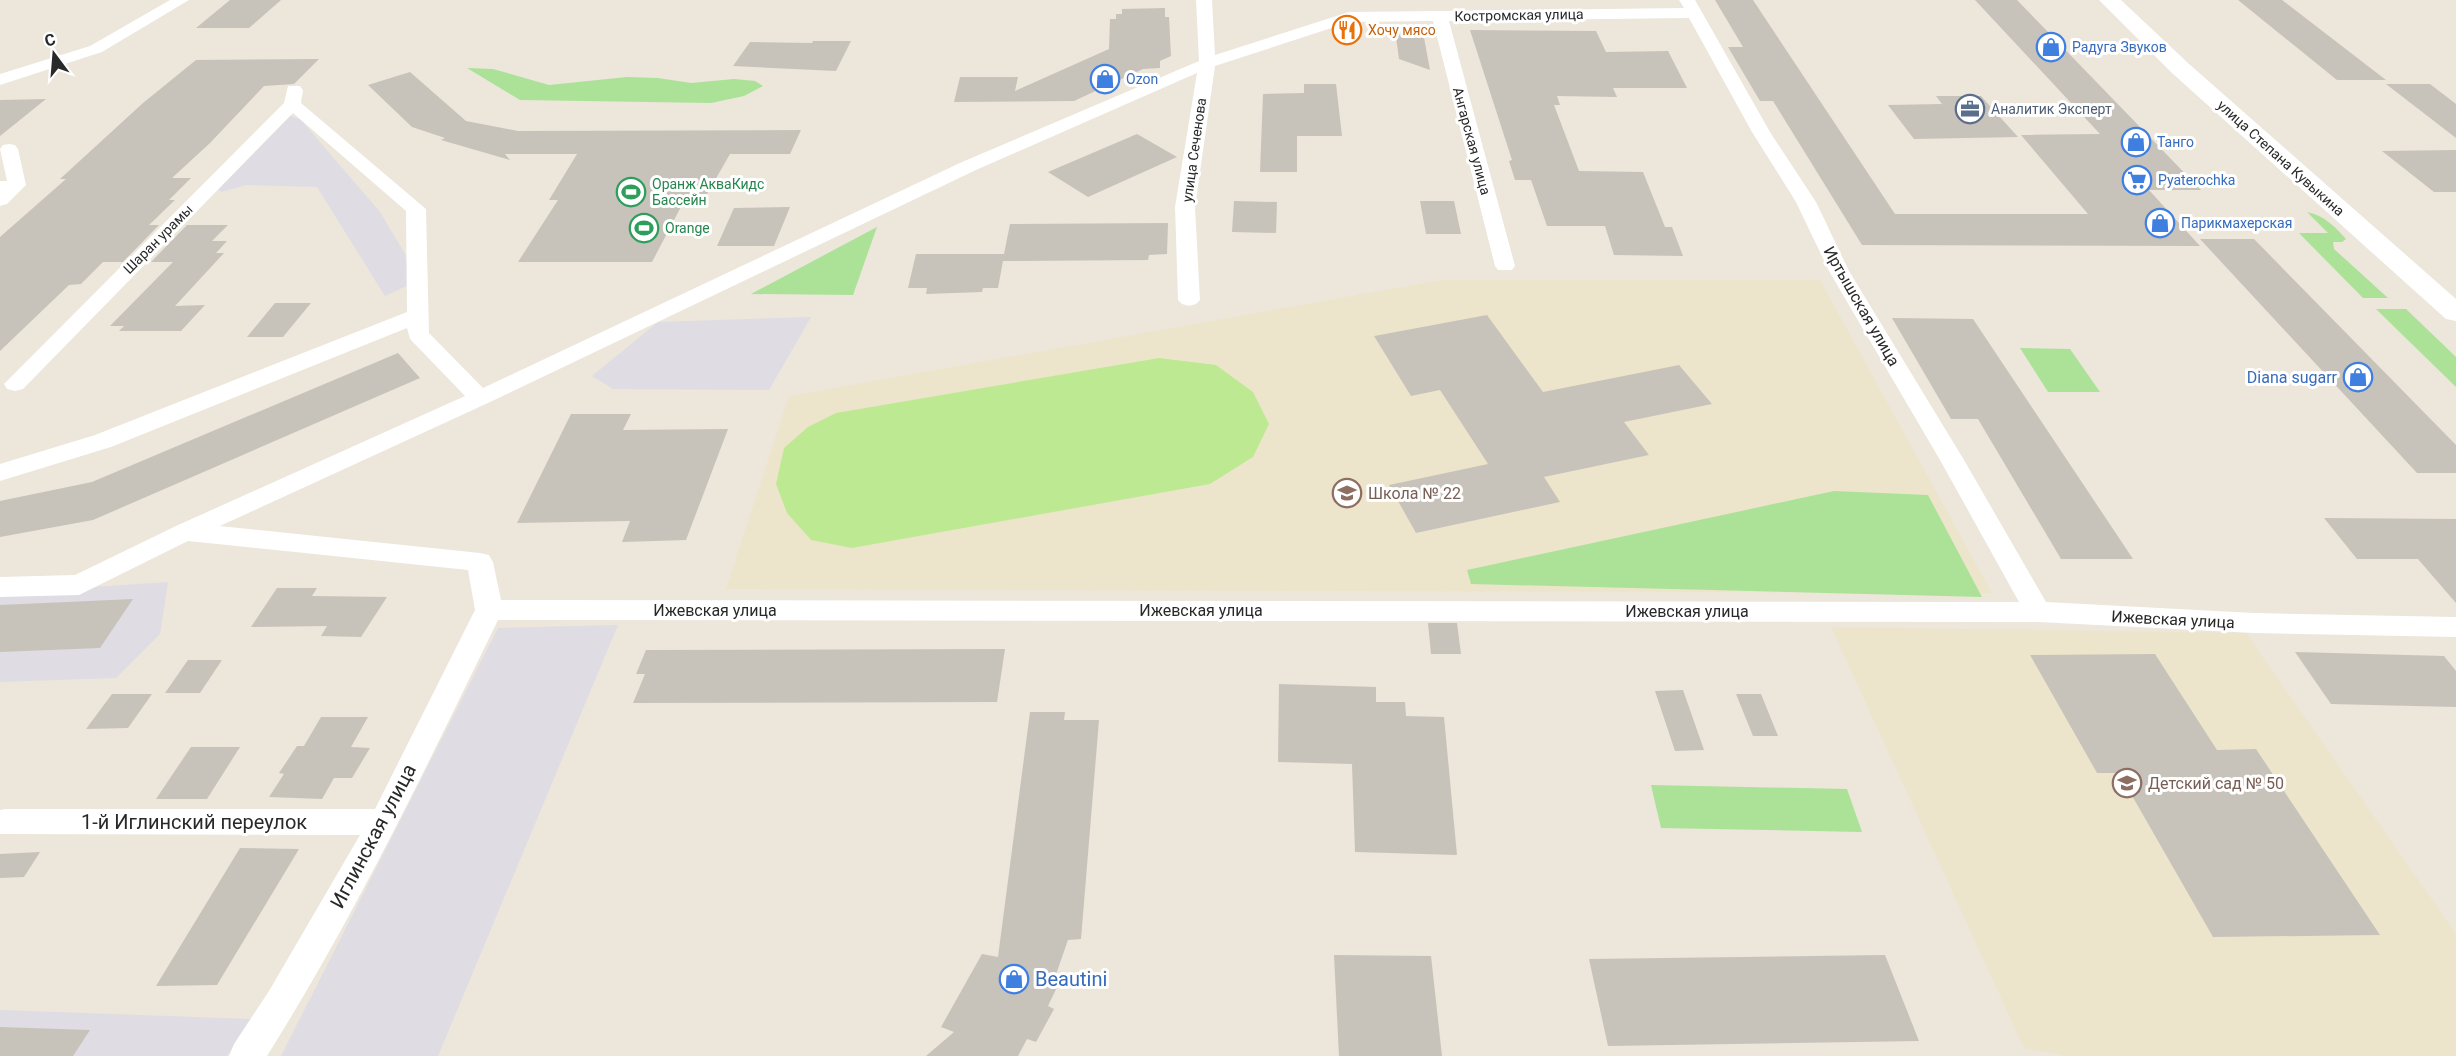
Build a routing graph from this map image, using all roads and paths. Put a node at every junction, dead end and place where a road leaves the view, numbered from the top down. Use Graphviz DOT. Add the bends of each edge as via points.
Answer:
graph roads {
  1 [pos="181,0"];
  2 [pos="1204,0"];
  3 [pos="2109,0"];
  4 [pos="1691,6"];
  5 [pos="1440,16"];
  6 [pos="1207,63"];
  7 [pos="0,80"];
  8 [pos="9,149"];
  9 [pos="8,186"];
  10 [pos="0,200"];
  11 [pos="1504,266"];
  12 [pos="1189,300"];
  13 [pos="2456,313"];
  14 [pos="417,316"];
  15 [pos="15,384"];
  16 [pos="480,398"];
  17 [pos="0,473"];
  18 [pos="185,532"];
  19 [pos="0,587"];
  20 [pos="489,610"];
  21 [pos="2038,612"];
  22 [pos="2456,627"];
  23 [pos="5,822"];
  24 [pos="384,822"];
  25 [pos="247,1056"];
  1 -- 7 [label="street" via="96,49"];
  2 -- 6 [label="street, улица Сеченова"];
  3 -- 13 [label="main road, улица Степана Кувыкина"];
  4 -- 5 [label="street, Костромская улица"];
  4 -- 21 [label="street, Иртышская улица" via="1761,132 1806,202 1839,271"];
  5 -- 6 [label="street, Костромская улица" via="1349,17"];
  5 -- 11 [label="street, Ангарская улица"];
  6 -- 12 [label="street, улица Сеченова" via="1185,207"];
  6 -- 16 [label="street, Костромская улица" via="969,166"];
  8 -- 9 [label="street"];
  9 -- 10 [label="street"];
  14 -- 15 [label="street, Шаран урамы" via="416,209 293,97"];
  14 -- 16 [label="street" via="418,334"];
  14 -- 17 [label="street" via="103,441"];
  16 -- 18 [label="street, Костромская улица"];
  18 -- 19 [label="street" via="79,585"];
  18 -- 20 [label="street" via="480,562"];
  20 -- 21 [label="street, Ижевская улица"];
  20 -- 24 [label="street, Иглинская улица"];
  21 -- 22 [label="street, Ижевская улица" via="2254,623"];
  23 -- 24 [label="street, 1-й Иглинский переулок"];
  24 -- 25 [label="street, Иглинская улица"];
}
